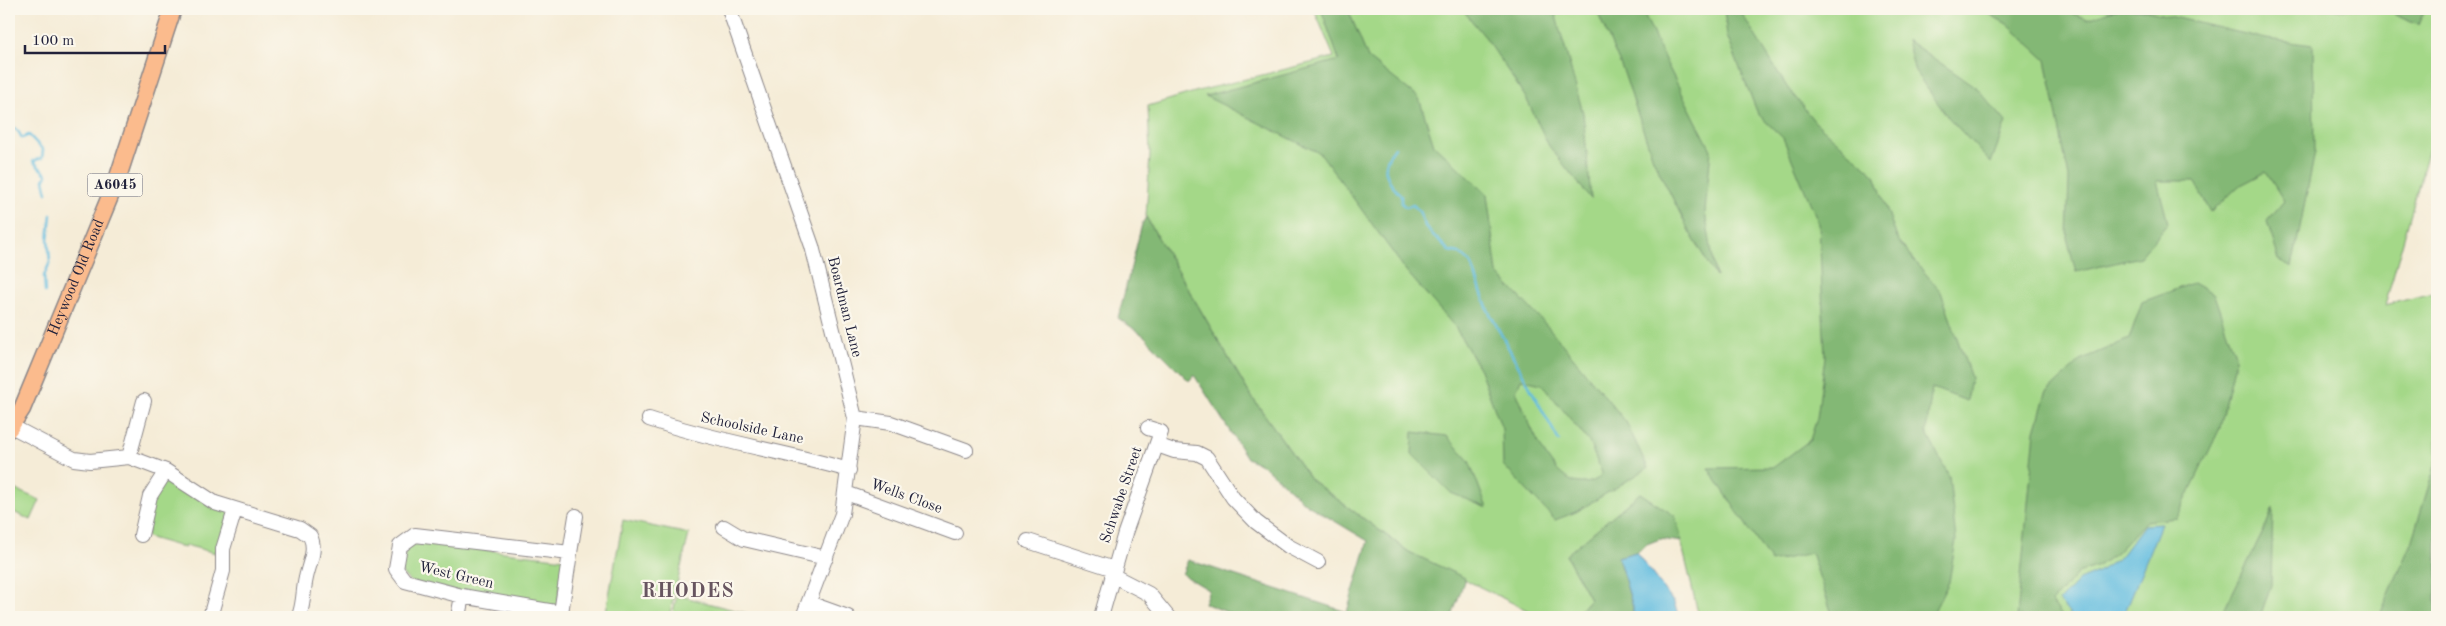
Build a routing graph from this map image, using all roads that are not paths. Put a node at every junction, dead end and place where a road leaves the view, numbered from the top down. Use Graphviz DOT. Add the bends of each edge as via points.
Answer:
graph roads {
  1 [pos="173,9"];
  2 [pos="729,9"];
  3 [pos="144,401"];
  4 [pos="855,418"];
  5 [pos="649,419"];
  6 [pos="10,428"];
  7 [pos="966,450"];
  8 [pos="129,457"];
  9 [pos="848,470"];
  10 [pos="166,471"];
  11 [pos="846,493"];
  12 [pos="235,510"];
  13 [pos="576,516"];
  14 [pos="724,528"];
  15 [pos="955,532"];
  16 [pos="141,535"];
  17 [pos="1028,541"];
  18 [pos="570,553"];
  19 [pos="1316,556"];
  20 [pos="826,558"];
  21 [pos="1113,572"];
  22 [pos="462,596"];
  23 [pos="809,603"];
  24 [pos="300,613"];
  25 [pos="210,617"];
  26 [pos="458,617"];
  27 [pos="803,617"];
  28 [pos="848,617"];
  29 [pos="1101,617"];
  30 [pos="1168,617"];
  1 -- 6 [label="main road, Heywood Old Road / A6045" via="118,177 22,409"];
  2 -- 4 [label="street, Boardman Lane" via="812,246"];
  3 -- 8 [label="street"];
  4 -- 7 [label="street" via="891,423"];
  4 -- 9 [label="street, Boardman Lane"];
  5 -- 9 [label="street, Schoolside Lane" via="689,432 797,455"];
  6 -- 8 [label="street" via="74,459 90,461"];
  8 -- 10 [label="street"];
  9 -- 11 [label="street, Boardman Lane"];
  10 -- 12 [label="street" via="206,498"];
  10 -- 16 [label="street" via="150,496"];
  11 -- 15 [label="street, Wells Close"];
  11 -- 20 [label="street, Boardman Lane"];
  12 -- 24 [label="street" via="300,529 310,536 314,550"];
  12 -- 25 [label="street" via="223,549 223,571"];
  13 -- 18 [label="street, West Green"];
  14 -- 20 [label="street" via="744,539"];
  17 -- 21 [label="street"];
  18 -- 22 [label="street, West Green" via="561,613"];
  18 -- 22 [label="street, West Green" via="414,535 400,546 396,569 405,581"];
  19 -- 21 [label="street, Schwabe Street" via="1288,546 1256,522 1233,498 1207,458 1197,453 1174,451 1155,435"];
  20 -- 23 [label="street, Boardman Lane"];
  21 -- 29 [label="street, Schwabe Street"];
  21 -- 30 [label="street" via="1149,594"];
  22 -- 26 [label="street"];
  23 -- 27 [label="street, Boardman Lane"];
  23 -- 28 [label="street"];
}
